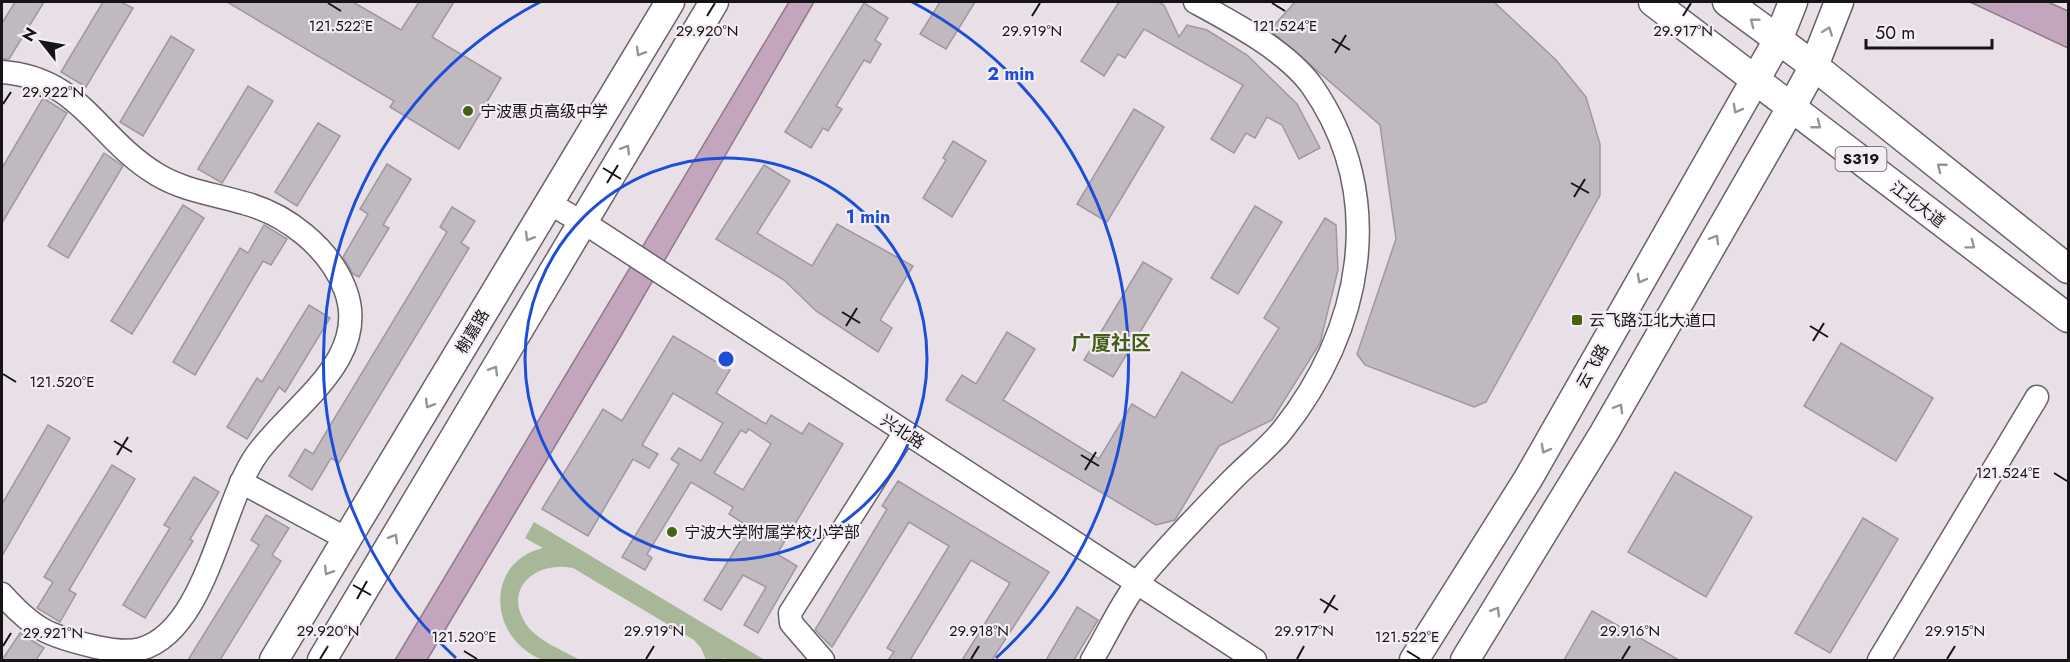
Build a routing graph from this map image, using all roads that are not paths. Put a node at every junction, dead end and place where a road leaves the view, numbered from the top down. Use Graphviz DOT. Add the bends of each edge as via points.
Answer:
graph roads {
  1 [pos="670,2"];
  2 [pos="714,2"];
  3 [pos="1195,2"];
  4 [pos="1653,2"];
  5 [pos="1727,2"];
  6 [pos="1793,2"];
  7 [pos="1839,2"];
  8 [pos="1778,40"];
  9 [pos="1814,66"];
  10 [pos="2,72"];
  11 [pos="1754,77"];
  12 [pos="1791,106"];
  13 [pos="549,203"];
  14 [pos="590,226"];
  15 [pos="2068,269"];
  16 [pos="2068,318"];
  17 [pos="2037,397"];
  18 [pos="905,432"];
  19 [pos="241,482"];
  20 [pos="347,539"];
  21 [pos="1137,584"];
  22 [pos="2,594"];
  23 [pos="274,660"];
  24 [pos="322,660"];
  25 [pos="823,660"];
  26 [pos="1092,660"];
  27 [pos="1255,660"];
  28 [pos="1414,660"];
  29 [pos="1465,660"];
  30 [pos="1879,660"];
  1 -- 13 [label="main road, 榭嘉路, one-way"];
  14 -- 2 [label="main road, one-way"];
  3 -- 21 [label="street" via="1235,24 1311,85 1346,156 1359,246 1343,322 1301,403 1281,431"];
  4 -- 11 [label="main road, 江北大道 / S319"];
  8 -- 5 [label="main road, S319, one-way"];
  6 -- 8 [label="main road, 云飞路"];
  9 -- 7 [label="main road, one-way"];
  8 -- 9 [label="main road, S319"];
  8 -- 11 [label="main road, 云飞路"];
  9 -- 12 [label="main road"];
  15 -- 9 [label="main road, S319, one-way"];
  10 -- 19 [label="street" via="58,86 141,164 190,190 272,213 305,235 328,258 345,290 350,322 345,346 326,378 256,455"];
  11 -- 12 [label="main road, 江北大道 / S319"];
  11 -- 28 [label="main road, 云飞路, one-way" via="1528,479"];
  12 -- 16 [label="main road, 江北大道 / S319, one-way"];
  29 -- 12 [label="main road, one-way" via="1605,433"];
  13 -- 14 [label="street, 兴北路"];
  13 -- 20 [label="main road, 榭嘉路, one-way"];
  14 -- 18 [label="street, 兴北路"];
  24 -- 14 [label="main road, one-way"];
  17 -- 30 [label="street"];
  18 -- 21 [label="street, 兴北路"];
  18 -- 25 [label="street" via="790,613 791,623"];
  19 -- 20 [label="street"];
  19 -- 22 [label="street" via="204,580 185,614 164,636 142,649 124,651 64,640 26,621"];
  20 -- 23 [label="main road, 榭嘉路, one-way"];
  21 -- 26 [label="street"];
  21 -- 27 [label="street, 兴北路"];
}
